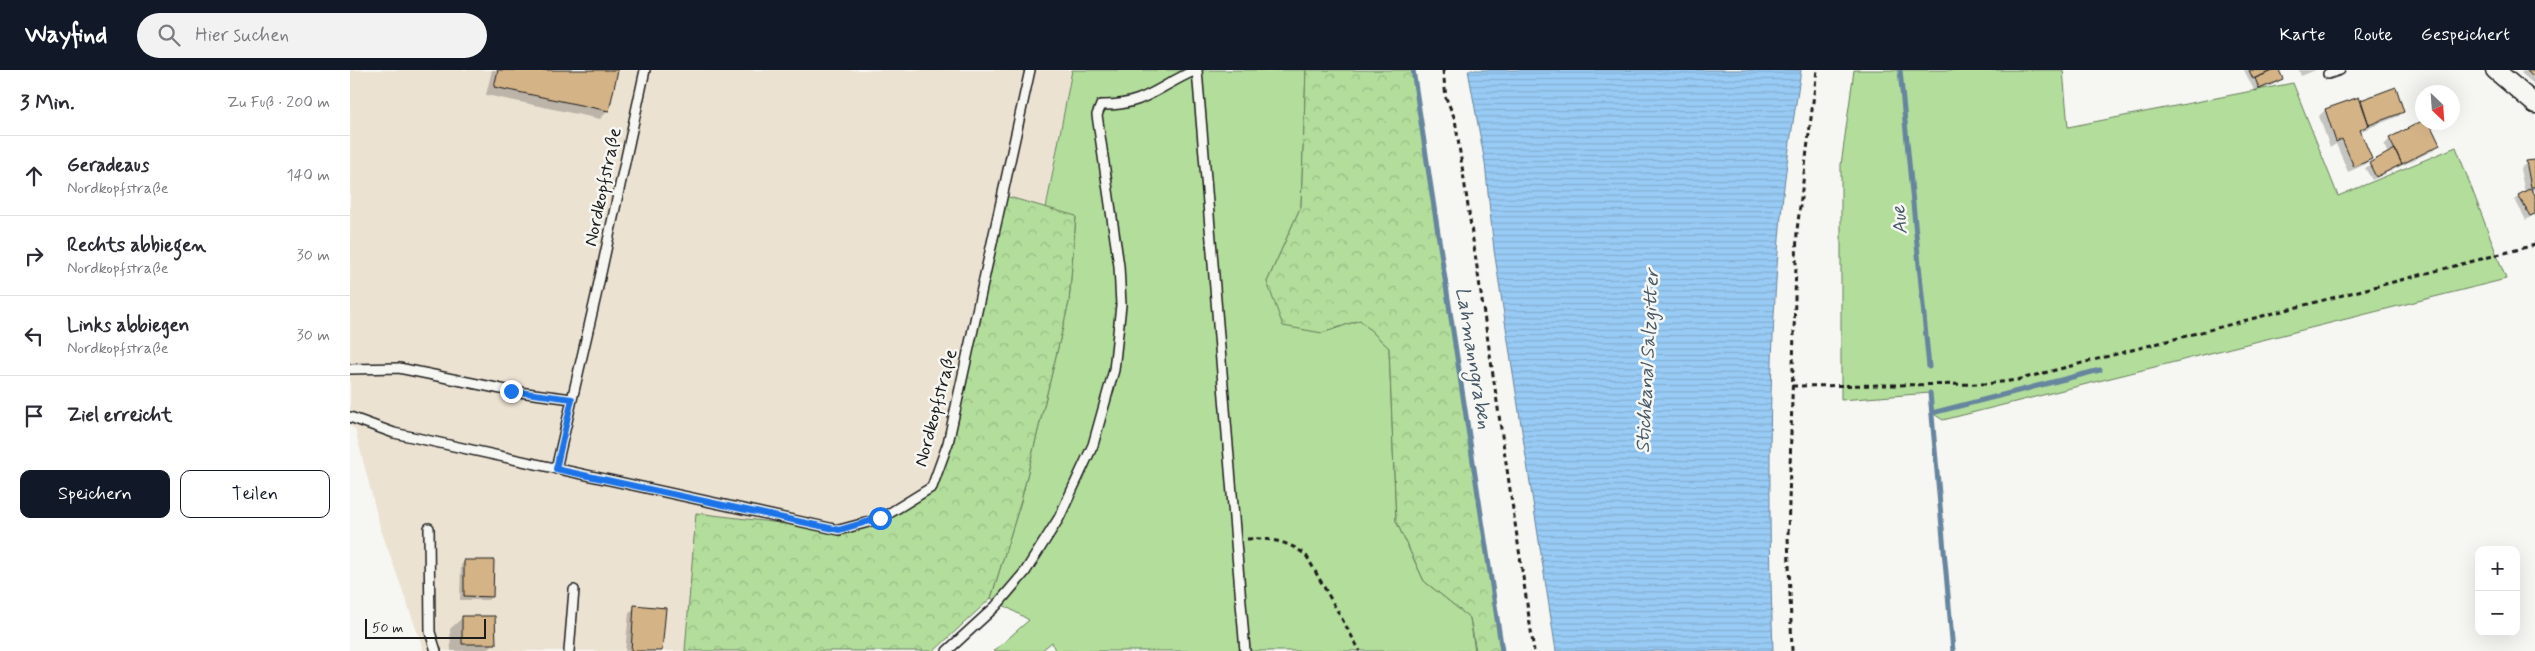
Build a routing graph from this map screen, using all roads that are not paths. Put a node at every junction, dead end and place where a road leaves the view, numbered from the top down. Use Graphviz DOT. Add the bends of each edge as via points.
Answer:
graph roads {
  1 [pos="645,70"];
  2 [pos="1030,70"];
  3 [pos="1196,70"];
  4 [pos="2340,70"];
  5 [pos="2495,70"];
  6 [pos="2328,74"];
  7 [pos="2535,104"];
  8 [pos="350,369"];
  9 [pos="572,399"];
  10 [pos="350,417"];
  11 [pos="556,469"];
  12 [pos="429,528"];
  13 [pos="574,590"];
  14 [pos="436,651"];
  15 [pos="569,651"];
  16 [pos="947,651"];
  17 [pos="1245,651"];
  1 -- 9 [label="lane, Nordkopfstraße"];
  2 -- 11 [label="lane, Nordkopfstraße" via="948,443 932,487 880,518 839,530"];
  3 -- 16 [label="lane" via="1139,101 1120,106 1101,105 1097,115 1119,266 1121,305 1114,370 1093,445 1059,518 1025,572 996,606"];
  3 -- 17 [label="lane"];
  4 -- 6 [label="lane"];
  5 -- 7 [label="street"];
  8 -- 9 [label="lane" via="399,368 511,391"];
  9 -- 11 [label="lane, Nordkopfstraße"];
  10 -- 11 [label="lane, Nordkopfstraße" via="394,433"];
  12 -- 14 [label="lane" via="430,632"];
  13 -- 15 [label="lane"];
}
